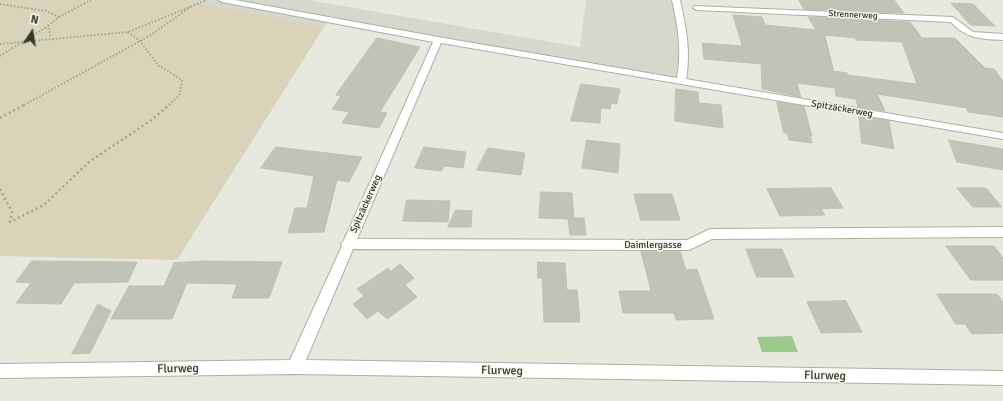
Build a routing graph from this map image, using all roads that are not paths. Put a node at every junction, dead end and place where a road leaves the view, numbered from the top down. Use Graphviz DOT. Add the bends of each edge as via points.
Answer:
graph roads {
  1 [pos="222,0"];
  2 [pos="676,0"];
  3 [pos="697,8"];
  4 [pos="1003,37"];
  5 [pos="438,40"];
  6 [pos="682,81"];
  7 [pos="1003,136"];
  8 [pos="1003,232"];
  9 [pos="347,244"];
  10 [pos="295,368"];
  11 [pos="0,371"];
  12 [pos="1003,378"];
  1 -- 5 [label="street, Spitzäckerweg"];
  2 -- 6 [label="street" via="685,36 685,67"];
  3 -- 4 [label="street, Strennerweg" via="953,20 962,30 977,36"];
  5 -- 6 [label="street, Spitzäckerweg"];
  5 -- 9 [label="street, Spitzäckerweg"];
  6 -- 7 [label="street, Spitzäckerweg"];
  8 -- 9 [label="street, Daimlergasse" via="710,234 689,245"];
  9 -- 10 [label="street, Spitzäckerweg"];
  10 -- 11 [label="street, Flurweg"];
  10 -- 12 [label="street, Flurweg"];
}
